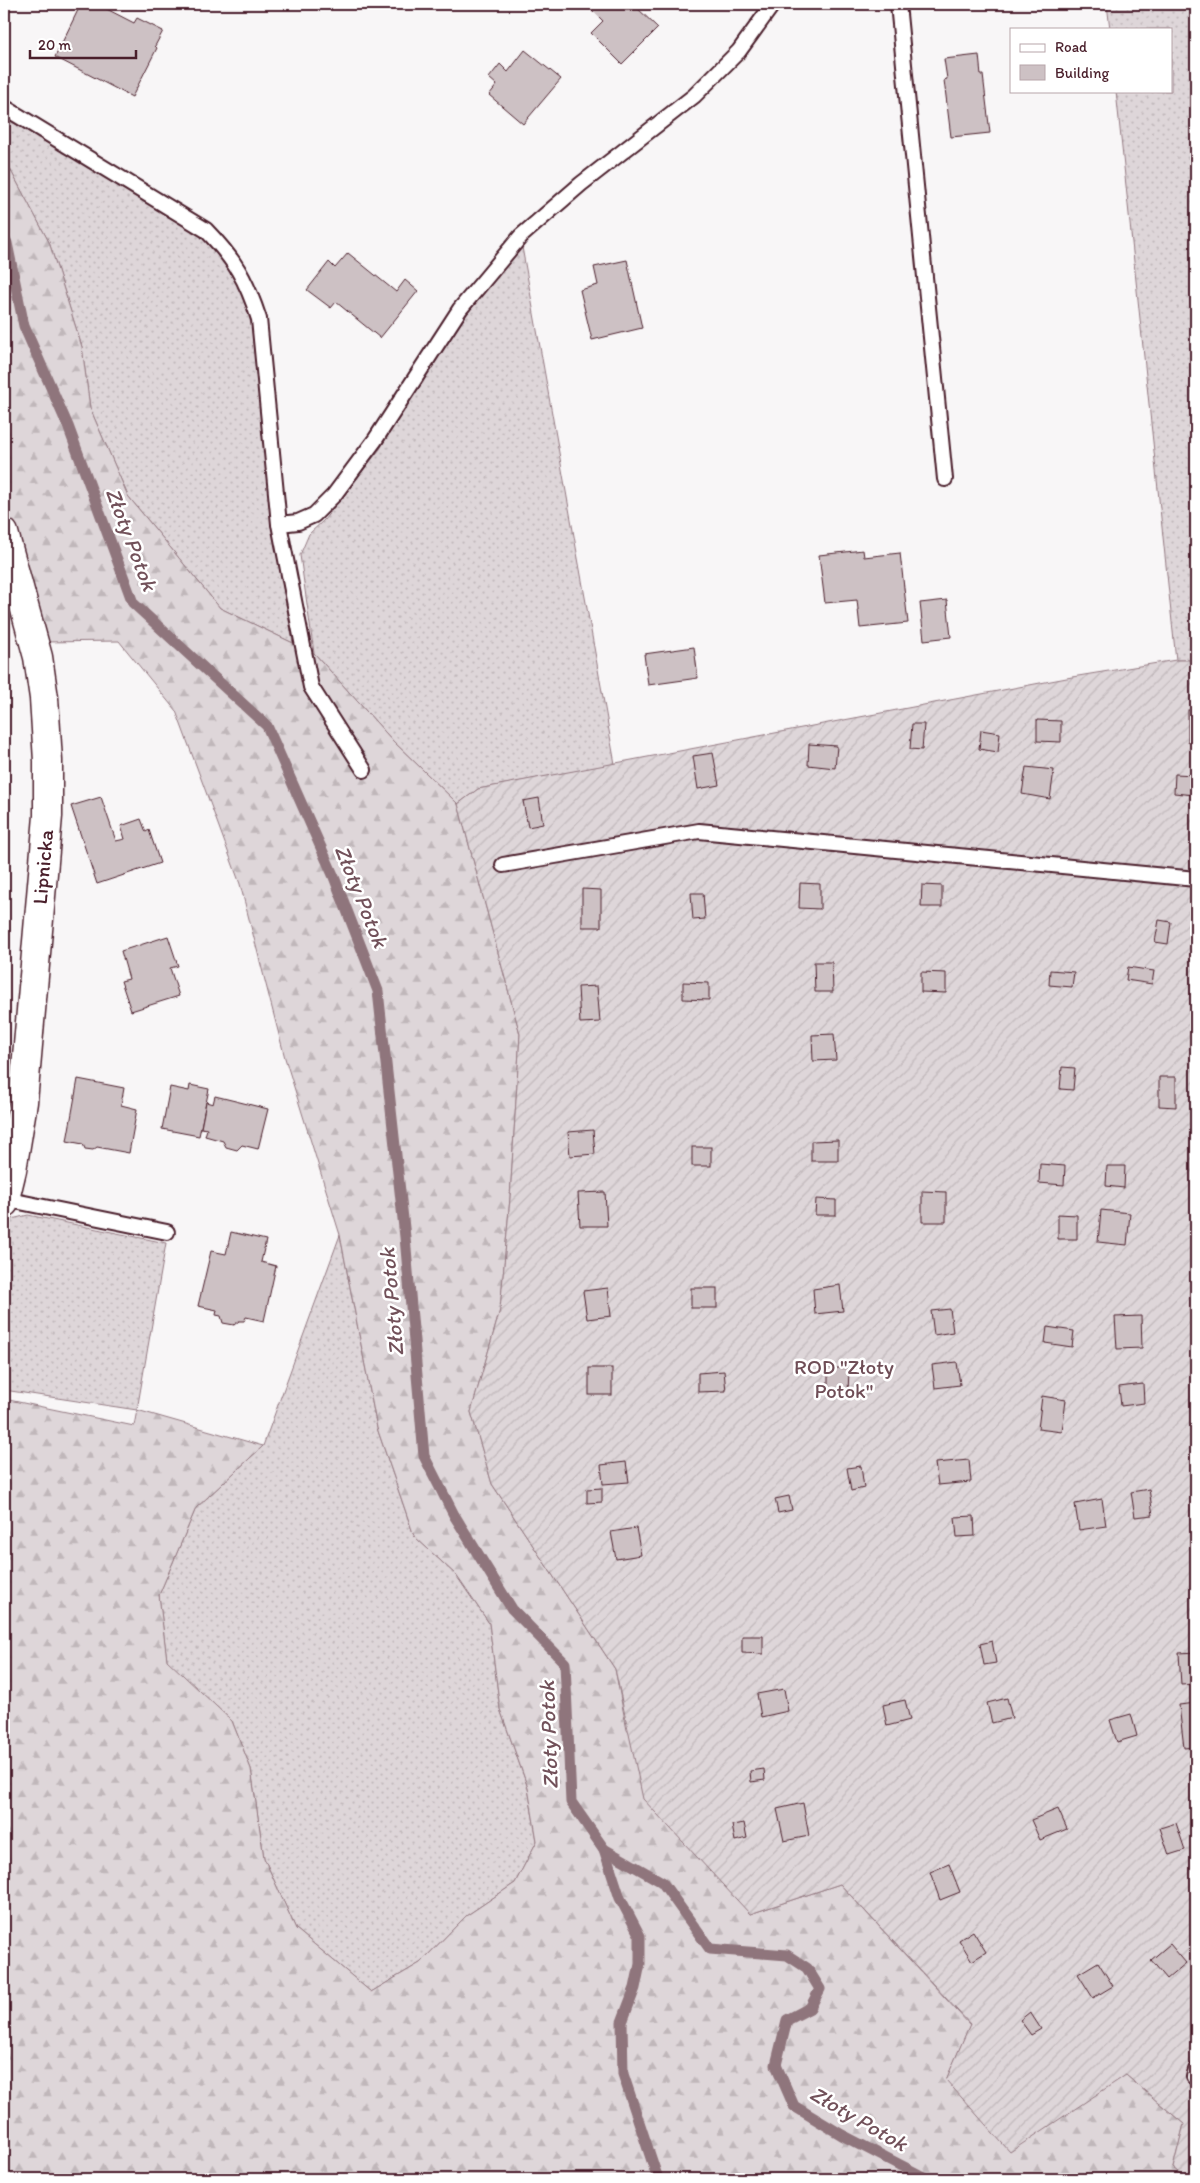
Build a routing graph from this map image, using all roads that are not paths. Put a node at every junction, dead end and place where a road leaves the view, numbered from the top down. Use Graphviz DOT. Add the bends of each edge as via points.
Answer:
graph roads {
  1 [pos="773,4"];
  2 [pos="898,4"];
  3 [pos="4,106"];
  4 [pos="945,479"];
  5 [pos="279,524"];
  6 [pos="4,533"];
  7 [pos="364,770"];
  8 [pos="503,865"];
  9 [pos="1196,879"];
  10 [pos="5,1201"];
  11 [pos="166,1232"];
  1 -- 5 [label="lane" via="739,51 694,96 581,184 521,236 460,309 375,440 334,495 314,515 298,522"];
  2 -- 4 [label="lane"];
  3 -- 5 [label="lane" via="206,230 239,269 260,326"];
  5 -- 7 [label="lane" via="312,686"];
  6 -- 10 [label="street, Lipnicka" via="38,657 48,761 48,816 23,1102"];
  8 -- 9 [label="lane" via="699,831"];
  10 -- 11 [label="lane"];
}
